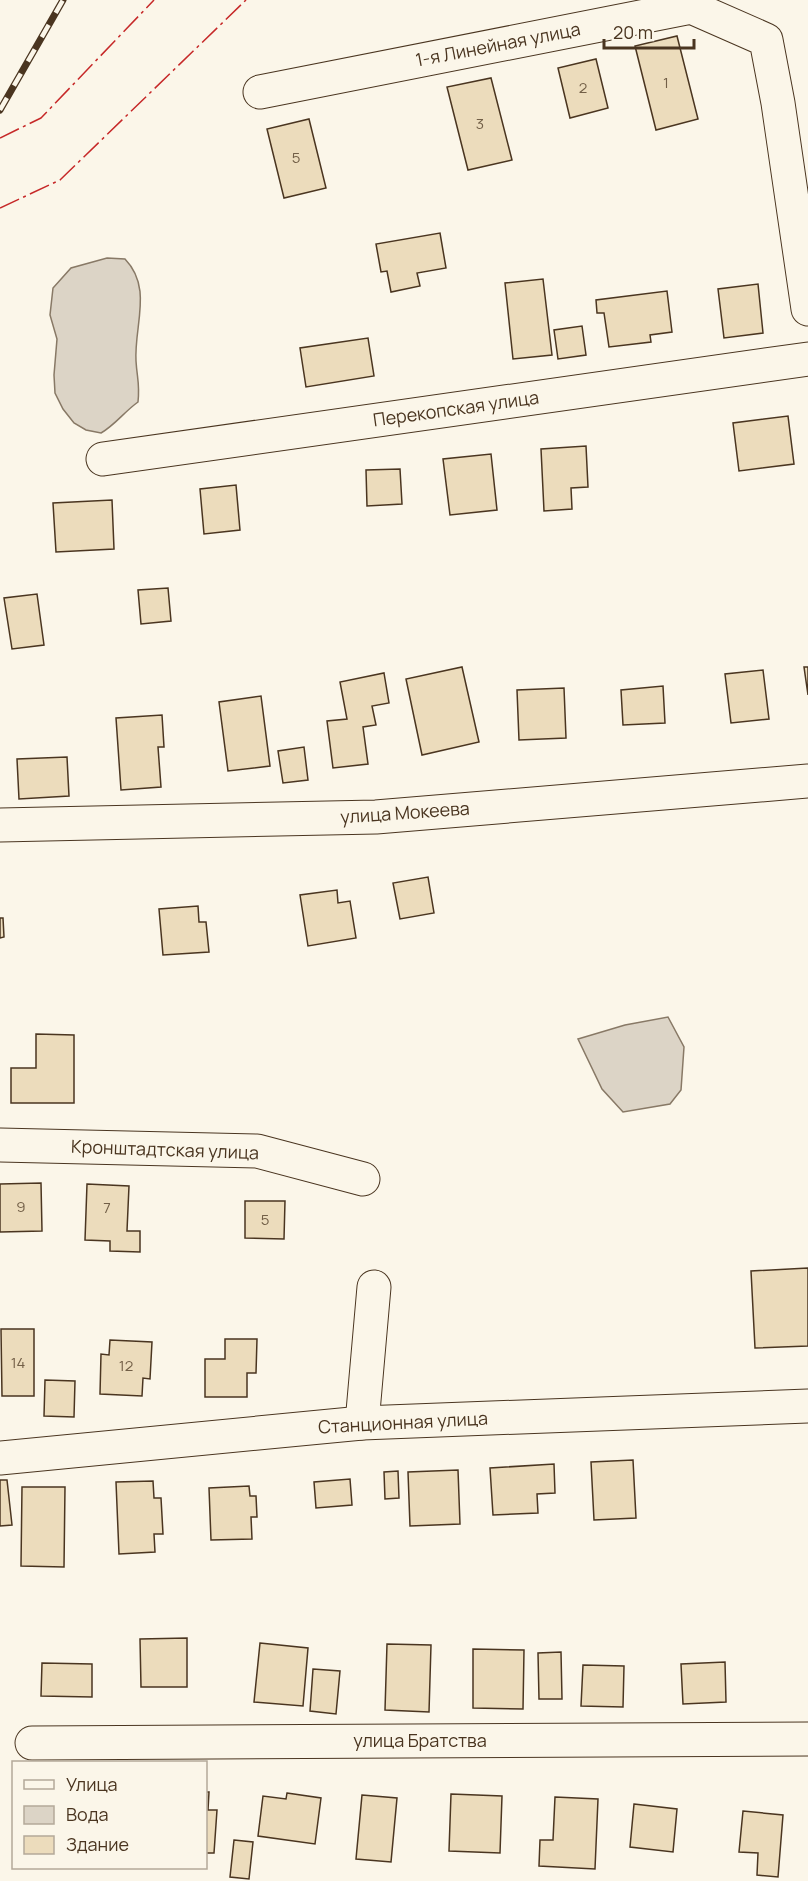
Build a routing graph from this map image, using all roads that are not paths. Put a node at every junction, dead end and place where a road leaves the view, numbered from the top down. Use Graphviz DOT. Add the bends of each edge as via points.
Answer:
graph roads {
  1 [pos="260,92"];
  2 [pos="793,107"];
  3 [pos="808,309"];
  4 [pos="808,359"];
  5 [pos="103,459"];
  6 [pos="808,781"];
  7 [pos="0,825"];
  8 [pos="0,1145"];
  9 [pos="363,1179"];
  10 [pos="374,1287"];
  11 [pos="808,1406"];
  12 [pos="362,1423"];
  13 [pos="0,1458"];
  14 [pos="808,1739"];
  15 [pos="32,1743"];
  1 -- 2 [label="street, 1-я Линейная улица" via="692,7 766,40"];
  2 -- 3 [label="street"];
  4 -- 5 [label="street, Перекопская улица"];
  6 -- 7 [label="street, улица Мокеева" via="376,817"];
  8 -- 9 [label="street, Кронштадтская улица" via="257,1151"];
  10 -- 12 [label="street"];
  11 -- 12 [label="street, Станционная улица"];
  12 -- 13 [label="street, Станционная улица"];
  14 -- 15 [label="street, улица Братства"];
}
